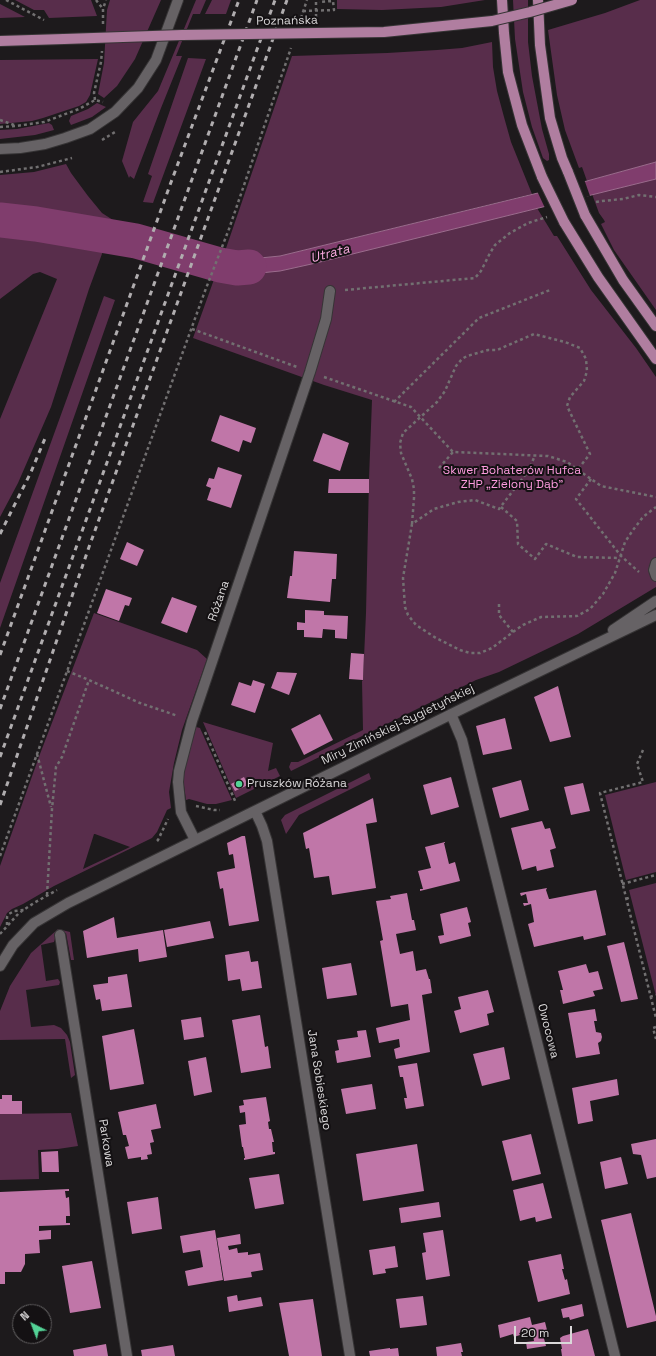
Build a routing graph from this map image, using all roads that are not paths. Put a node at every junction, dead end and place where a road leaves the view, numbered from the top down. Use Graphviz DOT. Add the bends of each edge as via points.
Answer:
graph roads {
  1 [pos="178,0"];
  2 [pos="502,0"];
  3 [pos="538,0"];
  4 [pos="572,0"];
  5 [pos="0,41"];
  6 [pos="0,150"];
  7 [pos="330,291"];
  8 [pos="656,326"];
  9 [pos="656,359"];
  10 [pos="656,563"];
  11 [pos="656,576"];
  12 [pos="656,601"];
  13 [pos="656,615"];
  14 [pos="590,646"];
  15 [pos="450,714"];
  16 [pos="254,811"];
  17 [pos="195,840"];
  18 [pos="60,935"];
  19 [pos="0,966"];
  20 [pos="127,1356"];
  21 [pos="350,1356"];
  22 [pos="615,1356"];
  1 -- 6 [label="street" via="156,60 138,88 115,112 90,129 65,138 45,144"];
  2 -- 9 [label="main road, bridge" via="508,72 522,125 542,177 564,222 598,277"];
  3 -- 8 [label="main road, bridge" via="540,45 550,118 562,158 585,215 623,280"];
  4 -- 5 [label="main road, Poznańska, bridge" via="492,21 384,32"];
  7 -- 17 [label="street, Różana" via="326,319 310,372 192,722 178,776 181,812"];
  10 -- 11 [label="street"];
  12 -- 14 [label="street, Miry Zimińskiej-Sygietyńskiej"];
  13 -- 14 [label="street, Miry Zimińskiej-Sygietyńskiej"];
  14 -- 15 [label="street, Miry Zimińskiej-Sygietyńskiej"];
  15 -- 16 [label="street, Miry Zimińskiej-Sygietyńskiej"];
  15 -- 22 [label="street, Owocowa" via="462,740"];
  16 -- 17 [label="street, Miry Zimińskiej-Sygietyńskiej"];
  16 -- 21 [label="street, Jana Sobieskiego" via="267,841"];
  17 -- 19 [label="street, Miry Zimińskiej-Sygietyńskiej" via="68,903 34,923 13,945"];
  18 -- 20 [label="street, Parkowa"];
}
